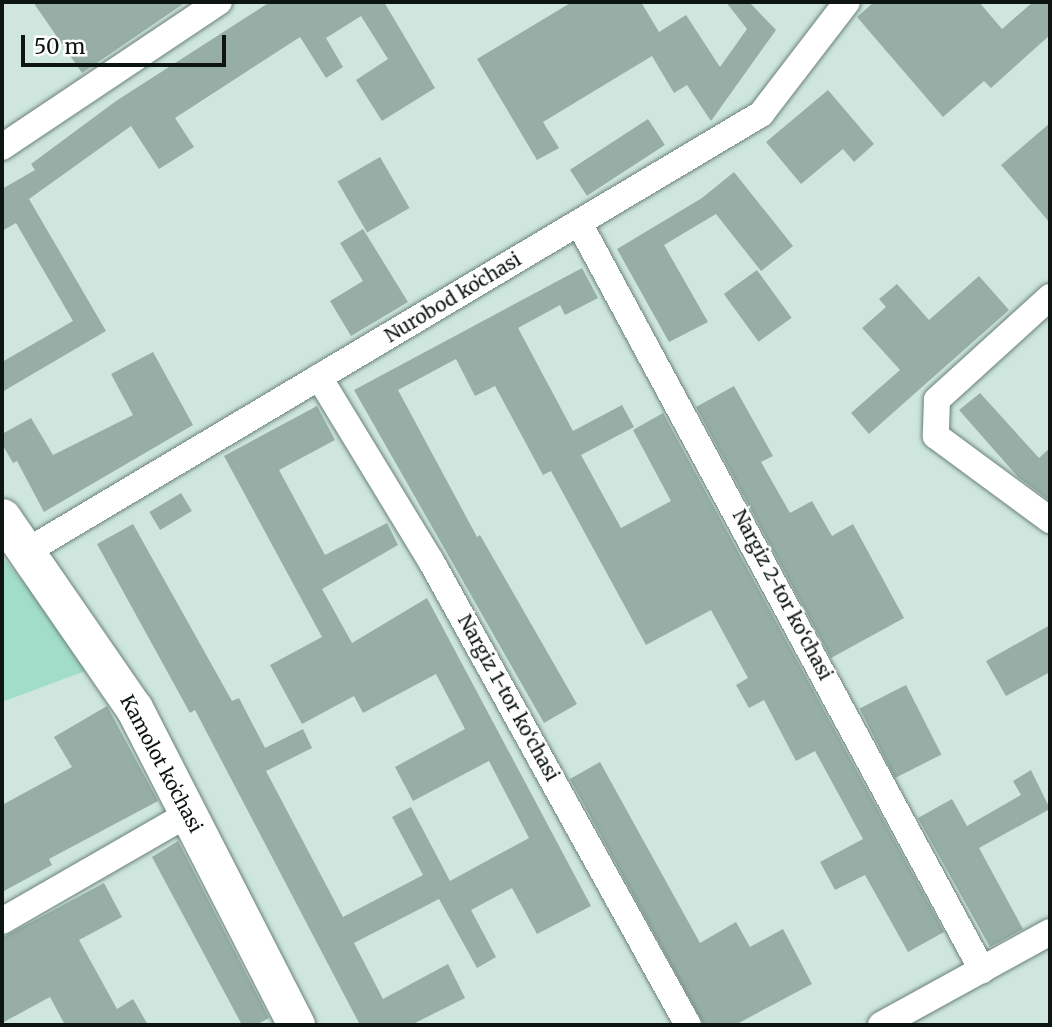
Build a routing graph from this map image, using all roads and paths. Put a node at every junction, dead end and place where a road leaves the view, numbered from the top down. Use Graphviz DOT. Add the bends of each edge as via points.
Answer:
graph roads {
  1 [pos="219,2"];
  2 [pos="847,2"];
  3 [pos="2,147"];
  4 [pos="579,223"];
  5 [pos="1050,297"];
  6 [pos="319,377"];
  7 [pos="2,517"];
  8 [pos="1050,520"];
  9 [pos="24,553"];
  10 [pos="188,814"];
  11 [pos="2,921"];
  12 [pos="1050,932"];
  13 [pos="982,970"];
  14 [pos="296,1025"];
  15 [pos="688,1025"];
  16 [pos="881,1025"];
  1 -- 3 [label="street"];
  2 -- 4 [label="street, Nurobod koʻchasi" via="761,114"];
  4 -- 6 [label="street, Nurobod koʻchasi"];
  4 -- 13 [label="street, Nargiz 2-tor ko‘chasi"];
  5 -- 8 [label="street" via="937,400 936,436"];
  6 -- 9 [label="street, Nurobod koʻchasi"];
  6 -- 15 [label="street, Nargiz 1-tor ko‘chasi" via="431,561"];
  7 -- 9 [label="street, Kamolot koʻchasi"];
  9 -- 10 [label="street, Kamolot koʻchasi" via="134,708"];
  10 -- 11 [label="street"];
  10 -- 14 [label="street, Kamolot koʻchasi"];
  12 -- 13 [label="street"];
  13 -- 16 [label="street"];
}
